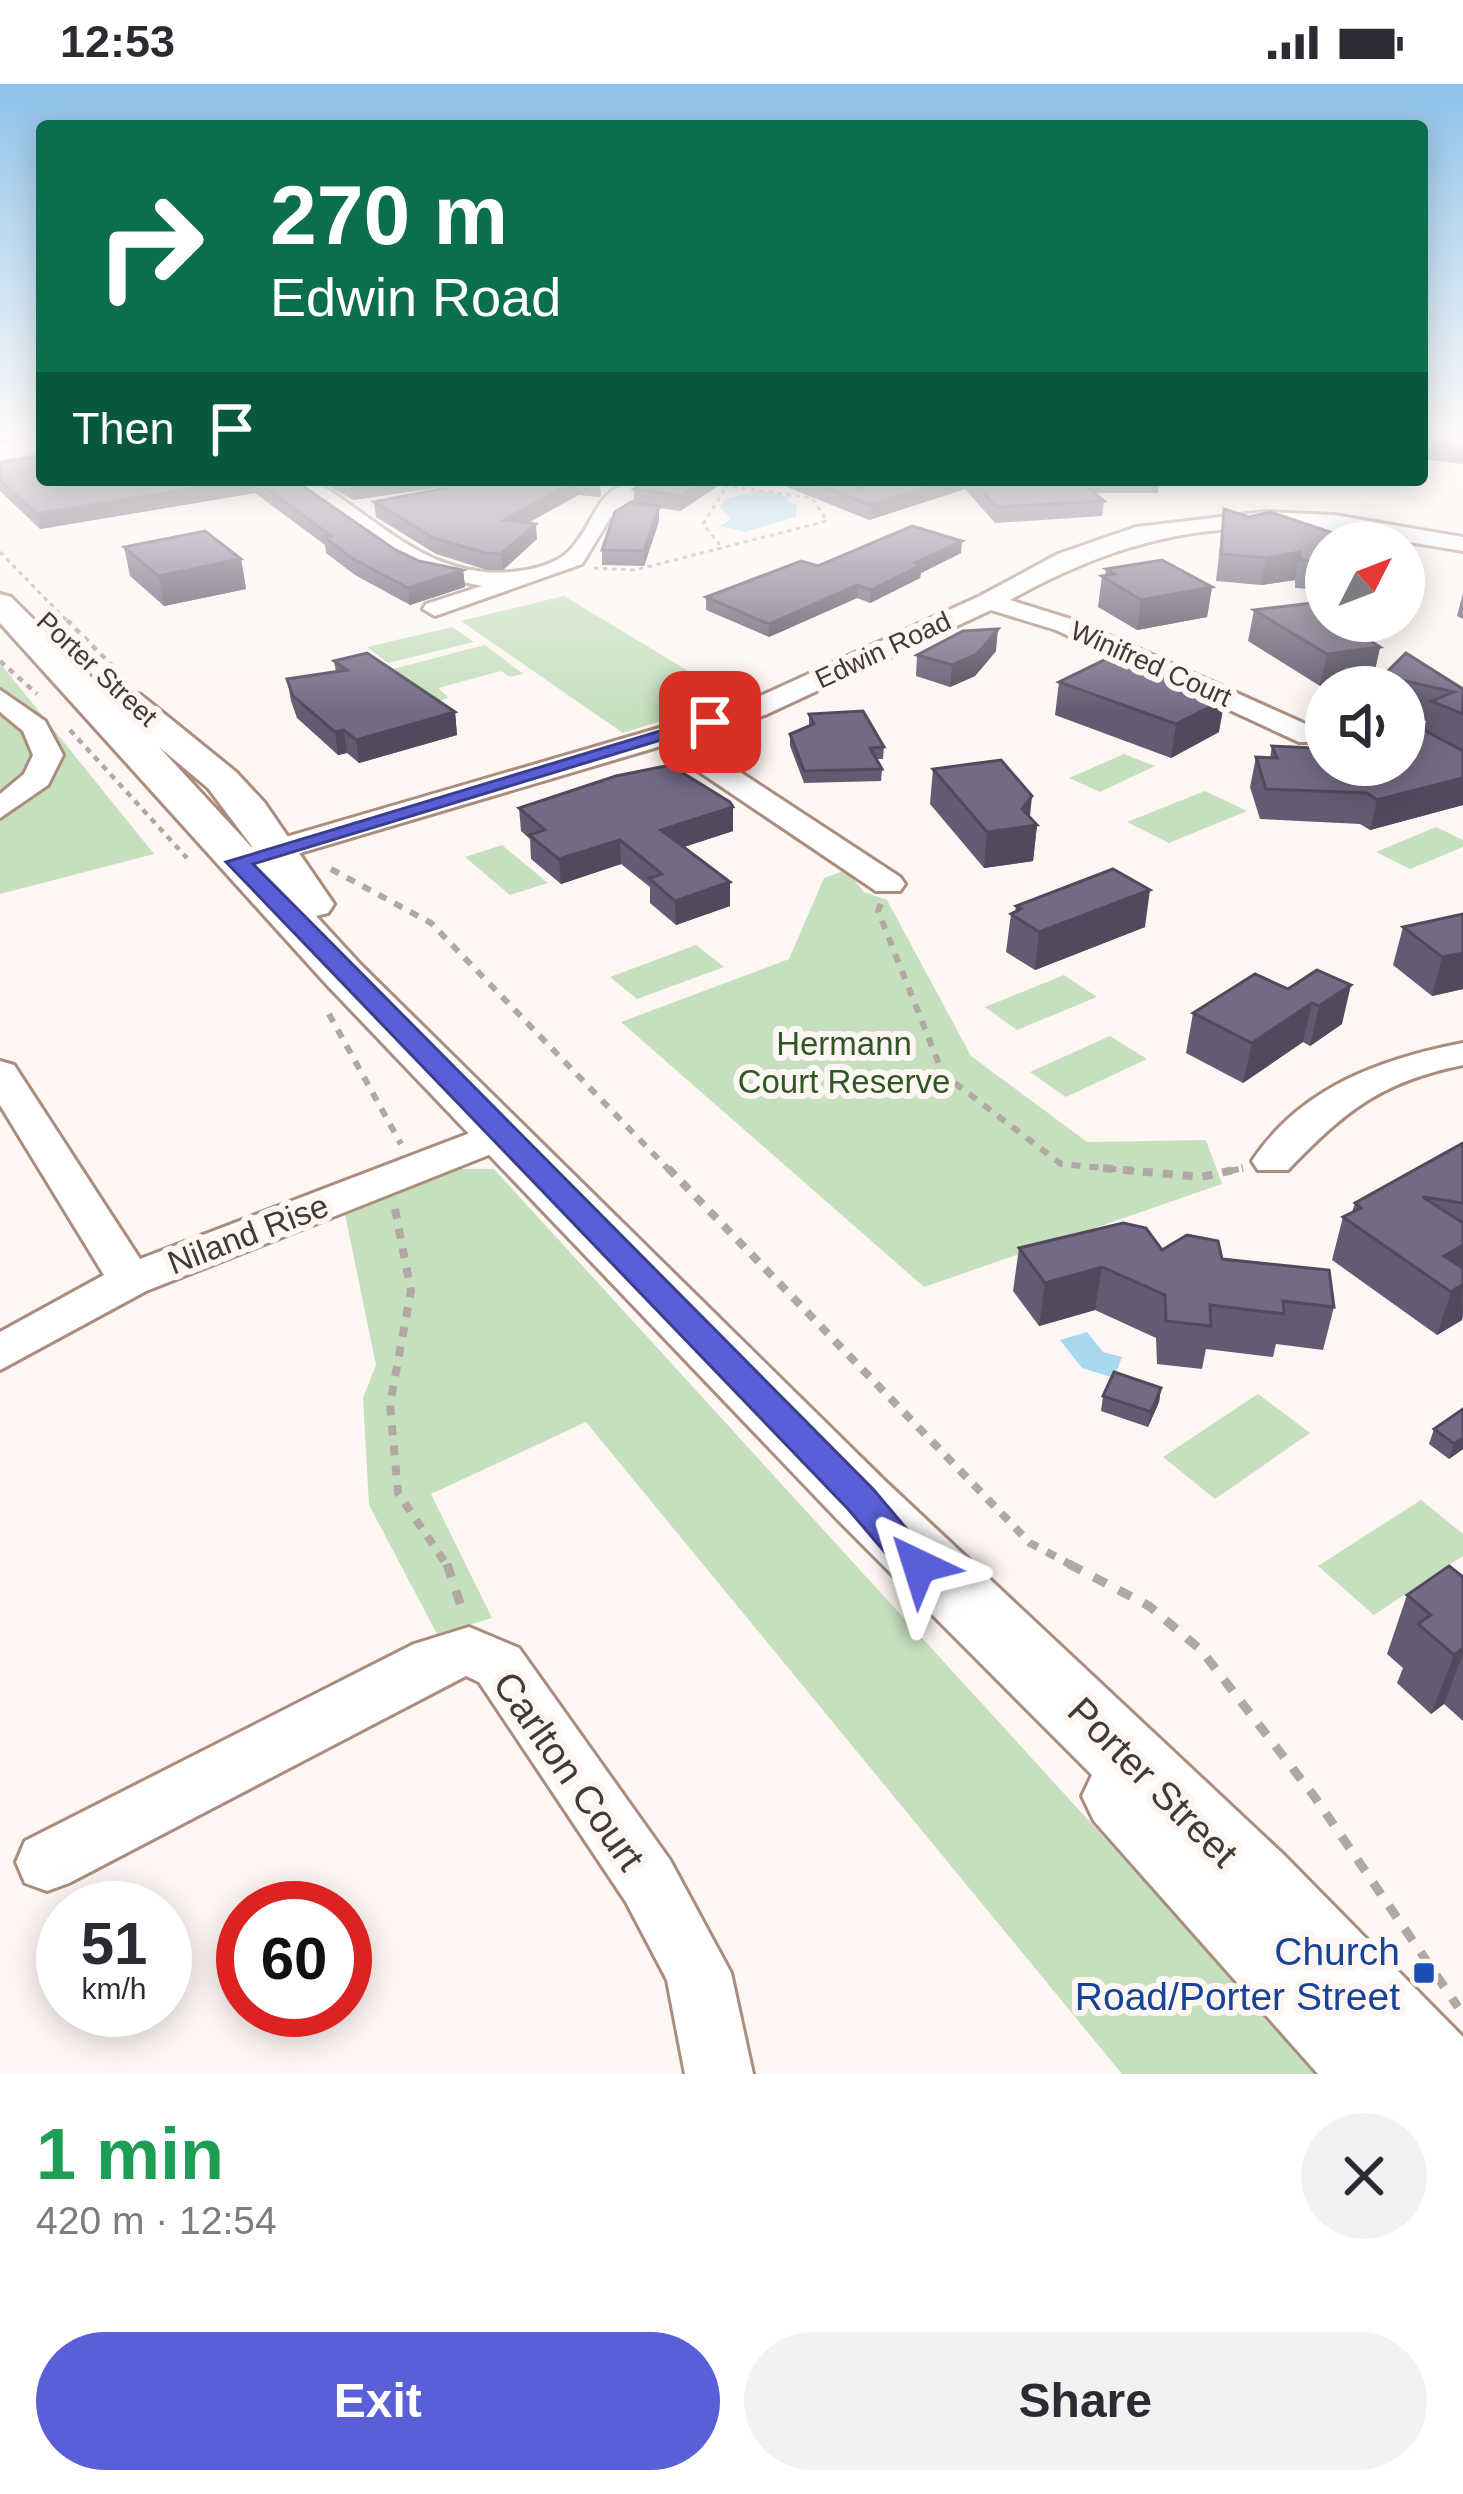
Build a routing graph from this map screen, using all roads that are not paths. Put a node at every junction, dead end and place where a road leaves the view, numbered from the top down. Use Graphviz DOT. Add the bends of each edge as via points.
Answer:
graph roads {
  1 [pos="363,527"];
  2 [pos="593,527"];
  3 [pos="1184,527"];
  4 [pos="1363,527"];
  5 [pos="1463,544"];
  6 [pos="0,576"];
  7 [pos="499,580"];
  8 [pos="989,601"];
  9 [pos="0,604"];
  10 [pos="435,609"];
  11 [pos="0,698"];
  12 [pos="1305,734"];
  13 [pos="667,736"];
  14 [pos="183,769"];
  15 [pos="0,809"];
  16 [pos="252,854"];
  17 [pos="888,884"];
  18 [pos="1463,1054"];
  19 [pos="0,1073"];
  20 [pos="505,1134"];
  21 [pos="1273,1162"];
  22 [pos="130,1280"];
  23 [pos="0,1353"];
  24 [pos="860,1499"];
  25 [pos="47,1862"];
  26 [pos="719,2074"];
  27 [pos="1378,2074"];
  28 [pos="1436,2074"];
  1 -- 7 [label="street" via="407,561"];
  2 -- 7 [label="street" via="578,557"];
  3 -- 8 [label="street, Edwin Road" via="1098,545"];
  4 -- 5 [label="street, Edwin Road"];
  6 -- 14 [label="main road, Porter Street"];
  7 -- 10 [label="street" via="490,592"];
  8 -- 12 [label="street, Winifred Court" via="1065,625"];
  8 -- 13 [label="street, Edwin Road" via="754,709"];
  9 -- 14 [label="main road, Porter Street"];
  11 -- 15 [label="street" via="35,727 48,754 37,779"];
  13 -- 16 [label="street, Edwin Road"];
  13 -- 17 [label="street"];
  14 -- 16 [label="main road, Porter Street" via="250,811"];
  16 -- 20 [label="main road, Porter Street" via="323,919"];
  18 -- 21 [label="street" via="1399,1066 1345,1089"];
  19 -- 22 [label="street"];
  20 -- 22 [label="street, Niland Rise"];
  20 -- 24 [label="main road, Porter Street"];
  22 -- 23 [label="street, Niland Rise"];
  24 -- 27 [label="main road, Porter Street"];
  24 -- 28 [label="main road, Porter Street" via="1134,1762"];
  25 -- 26 [label="street, Carlton Court" via="434,1661 469,1651 500,1665 648,1881 698,1973"];
}
